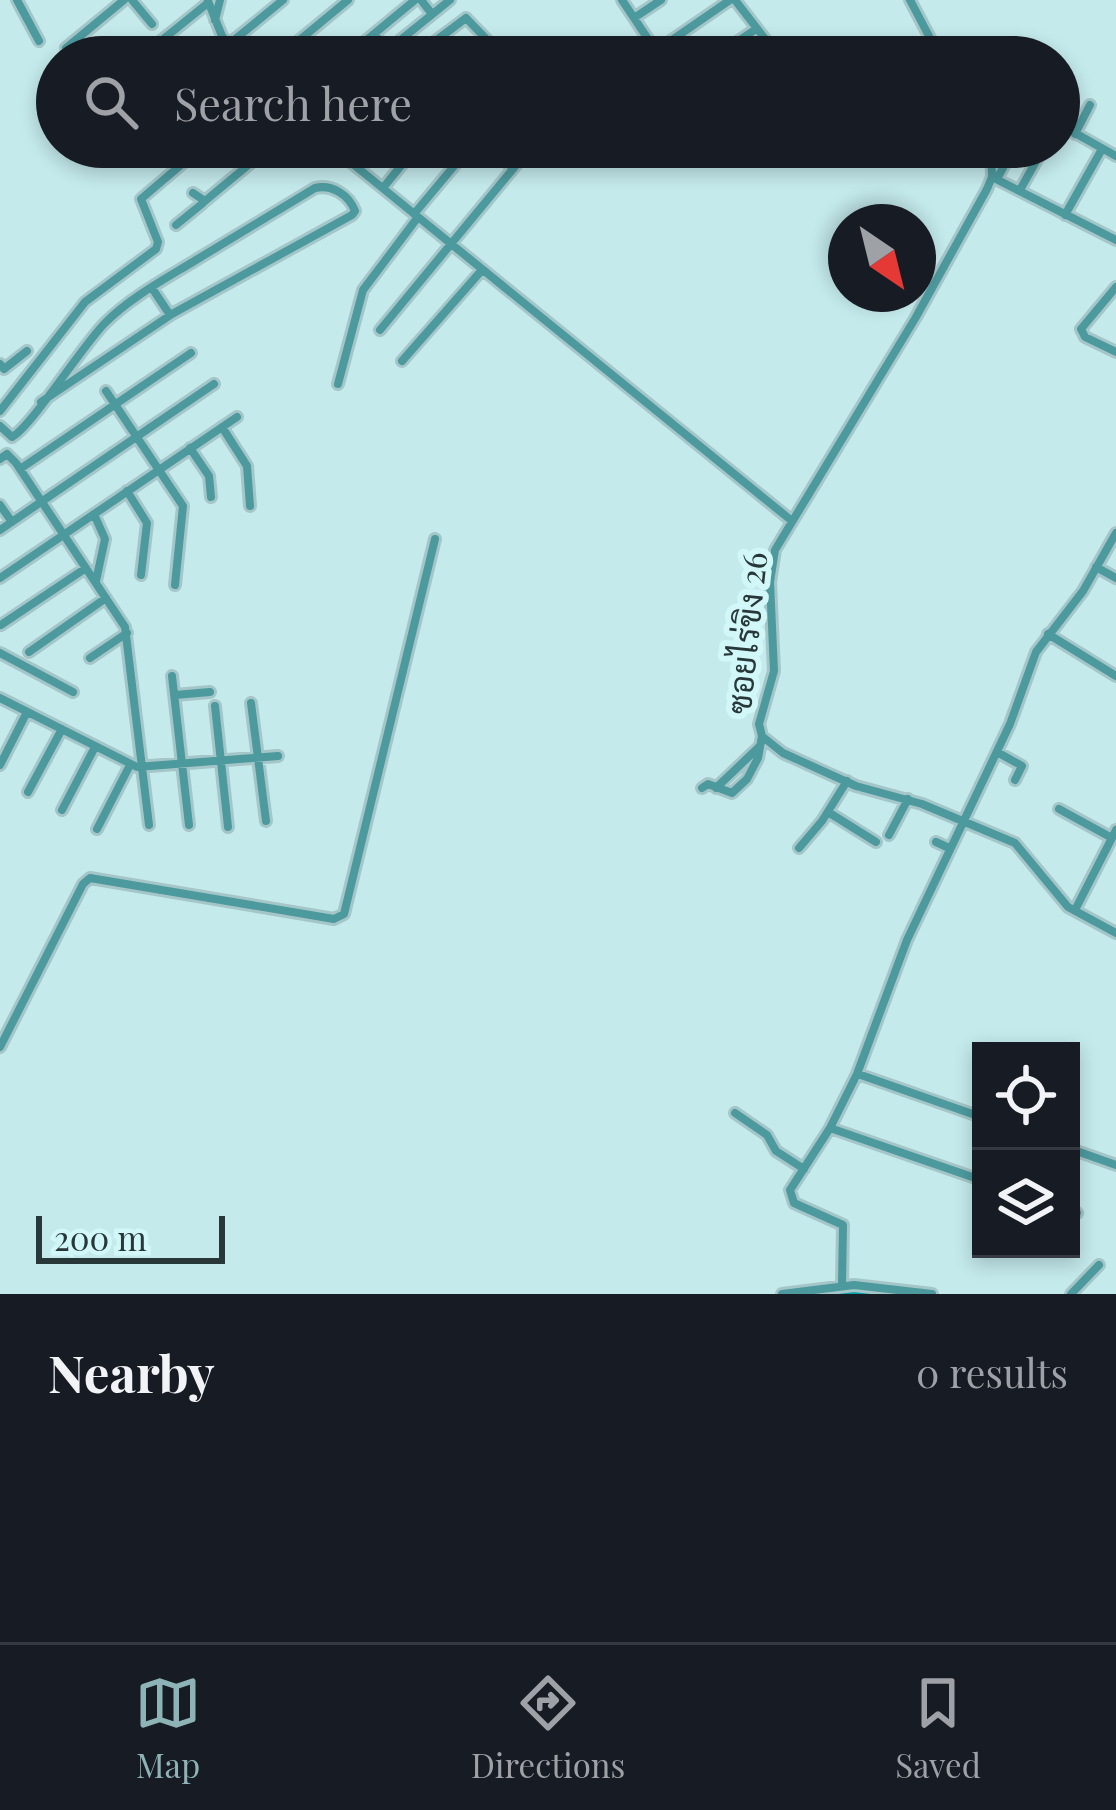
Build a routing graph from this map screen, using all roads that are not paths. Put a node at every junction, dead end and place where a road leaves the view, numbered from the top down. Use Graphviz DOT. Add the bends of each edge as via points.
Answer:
graph roads {
  1 [pos="17,0"];
  2 [pos="128,0"];
  3 [pos="220,0"];
  4 [pos="283,0"];
  5 [pos="348,0"];
  6 [pos="418,0"];
  7 [pos="450,0"];
  8 [pos="622,0"];
  9 [pos="661,0"];
  10 [pos="733,0"];
  11 [pos="910,0"];
  12 [pos="208,1"];
  13 [pos="432,14"];
  14 [pos="395,16"];
  15 [pos="634,18"];
  16 [pos="215,20"];
  17 [pos="152,24"];
  18 [pos="756,28"];
  19 [pos="409,33"];
  20 [pos="374,34"];
  21 [pos="36,36"];
  22 [pos="82,36"];
  23 [pos="166,36"];
  24 [pos="223,36"];
  25 [pos="239,36"];
  26 [pos="304,36"];
  27 [pos="372,36"];
  28 [pos="406,36"];
  29 [pos="442,36"];
  30 [pos="485,36"];
  31 [pos="646,36"];
  32 [pos="683,36"];
  33 [pos="745,36"];
  34 [pos="762,36"];
  35 [pos="929,36"];
  36 [pos="1090,105"];
  37 [pos="1080,124"];
  38 [pos="1080,137"];
  39 [pos="1102,149"];
  40 [pos="1116,156"];
  41 [pos="177,168"];
  42 [pos="245,168"];
  43 [pos="362,168"];
  44 [pos="399,168"];
  45 [pos="453,168"];
  46 [pos="513,168"];
  47 [pos="993,168"];
  48 [pos="1000,168"];
  49 [pos="1032,168"];
  50 [pos="994,177"];
  51 [pos="383,188"];
  52 [pos="1020,190"];
  53 [pos="193,193"];
  54 [pos="205,201"];
  55 [pos="1065,214"];
  56 [pos="416,215"];
  57 [pos="176,225"];
  58 [pos="1114,235"];
  59 [pos="450,244"];
  60 [pos="482,271"];
  61 [pos="1116,287"];
  62 [pos="152,288"];
  63 [pos="170,315"];
  64 [pos="380,330"];
  65 [pos="27,351"];
  66 [pos="1116,352"];
  67 [pos="191,353"];
  68 [pos="402,361"];
  69 [pos="1,368"];
  70 [pos="214,384"];
  71 [pos="338,384"];
  72 [pos="106,392"];
  73 [pos="41,402"];
  74 [pos="116,405"];
  75 [pos="0,411"];
  76 [pos="237,417"];
  77 [pos="222,427"];
  78 [pos="1,428"];
  79 [pos="137,436"];
  80 [pos="190,448"];
  81 [pos="0,459"];
  82 [pos="20,469"];
  83 [pos="159,470"];
  84 [pos="128,491"];
  85 [pos="211,497"];
  86 [pos="42,501"];
  87 [pos="0,505"];
  88 [pos="250,506"];
  89 [pos="94,514"];
  90 [pos="792,521"];
  91 [pos="12,522"];
  92 [pos="0,530"];
  93 [pos="1116,533"];
  94 [pos="64,535"];
  95 [pos="435,539"];
  96 [pos="86,568"];
  97 [pos="1109,573"];
  98 [pos="141,575"];
  99 [pos="1,577"];
  100 [pos="96,582"];
  101 [pos="176,585"];
  102 [pos="106,598"];
  103 [pos="1,625"];
  104 [pos="127,633"];
  105 [pos="1053,636"];
  106 [pos="29,652"];
  107 [pos="0,653"];
  108 [pos="90,658"];
  109 [pos="172,676"];
  110 [pos="1116,676"];
  111 [pos="73,692"];
  112 [pos="210,692"];
  113 [pos="175,695"];
  114 [pos="0,698"];
  115 [pos="251,703"];
  116 [pos="215,706"];
  117 [pos="27,712"];
  118 [pos="62,729"];
  119 [pos="761,741"];
  120 [pos="95,747"];
  121 [pos="1002,754"];
  122 [pos="278,756"];
  123 [pos="259,758"];
  124 [pos="220,762"];
  125 [pos="0,765"];
  126 [pos="130,765"];
  127 [pos="183,765"];
  128 [pos="142,768"];
  129 [pos="1015,780"];
  130 [pos="847,781"];
  131 [pos="702,788"];
  132 [pos="28,792"];
  133 [pos="908,799"];
  134 [pos="1059,809"];
  135 [pos="62,811"];
  136 [pos="828,812"];
  137 [pos="266,821"];
  138 [pos="966,823"];
  139 [pos="149,825"];
  140 [pos="190,825"];
  141 [pos="228,826"];
  142 [pos="97,829"];
  143 [pos="1114,834"];
  144 [pos="889,835"];
  145 [pos="876,842"];
  146 [pos="936,842"];
  147 [pos="799,848"];
  148 [pos="949,848"];
  149 [pos="1075,910"];
  150 [pos="1116,933"];
  151 [pos="0,1047"];
  152 [pos="857,1074"];
  153 [pos="735,1113"];
  154 [pos="972,1115"];
  155 [pos="832,1129"];
  156 [pos="1074,1150"];
  157 [pos="1116,1165"];
  158 [pos="804,1169"];
  159 [pos="972,1177"];
  160 [pos="1100,1265"];
  161 [pos="842,1285"];
  162 [pos="782,1294"];
  163 [pos="932,1294"];
  164 [pos="1072,1294"];
  1 -- 21 [label="street"];
  2 -- 17 [label="street"];
  2 -- 22 [label="street"];
  3 -- 16 [label="street"];
  4 -- 25 [label="street"];
  5 -- 26 [label="street"];
  6 -- 13 [label="street"];
  6 -- 14 [label="street"];
  7 -- 13 [label="street"];
  8 -- 15 [label="street"];
  9 -- 15 [label="street"];
  10 -- 18 [label="street"];
  10 -- 32 [label="street"];
  11 -- 35 [label="street"];
  12 -- 16 [label="street"];
  12 -- 23 [label="street"];
  13 -- 19 [label="street"];
  14 -- 19 [label="street"];
  14 -- 20 [label="street"];
  15 -- 31 [label="street"];
  16 -- 24 [label="street"];
  18 -- 33 [label="street"];
  18 -- 34 [label="street"];
  19 -- 28 [label="street"];
  20 -- 27 [label="street"];
  29 -- 30 [label="street" via="466,18"];
  36 -- 37 [label="street"];
  38 -- 39 [label="street"];
  39 -- 40 [label="street"];
  39 -- 55 [label="street"];
  41 -- 75 [label="street" via="140,199 159,246 85,302"];
  42 -- 54 [label="street"];
  43 -- 51 [label="street"];
  44 -- 51 [label="street"];
  45 -- 56 [label="street"];
  46 -- 59 [label="street"];
  47 -- 50 [label="street"];
  48 -- 50 [label="street, ซอยไร่ขิง 26"];
  49 -- 52 [label="street"];
  50 -- 52 [label="street"];
  50 -- 90 [label="street, ซอยไร่ขิง 26"];
  51 -- 56 [label="street"];
  52 -- 55 [label="street"];
  53 -- 54 [label="street"];
  54 -- 57 [label="street"];
  55 -- 58 [label="street"];
  56 -- 59 [label="street"];
  56 -- 71 [label="street" via="362,290"];
  59 -- 60 [label="street"];
  59 -- 64 [label="street"];
  60 -- 68 [label="street"];
  60 -- 90 [label="street"];
  61 -- 66 [label="street" via="1081,329"];
  62 -- 63 [label="street"];
  62 -- 63 [label="street" via="315,188 351,202 352,215"];
  62 -- 73 [label="street" via="105,323"];
  63 -- 73 [label="street"];
  65 -- 69 [label="street"];
  67 -- 74 [label="street"];
  70 -- 79 [label="street"];
  72 -- 74 [label="street"];
  73 -- 78 [label="street" via="16,435"];
  74 -- 79 [label="street"];
  74 -- 82 [label="street"];
  76 -- 77 [label="street"];
  77 -- 80 [label="street"];
  77 -- 88 [label="street" via="248,466"];
  79 -- 83 [label="street"];
  79 -- 86 [label="street"];
  80 -- 83 [label="street"];
  80 -- 85 [label="street" via="209,476"];
  81 -- 82 [label="street" via="7,454"];
  82 -- 86 [label="street"];
  83 -- 84 [label="street"];
  83 -- 101 [label="street" via="185,512"];
  84 -- 89 [label="street"];
  84 -- 98 [label="street" via="147,523"];
  86 -- 91 [label="street"];
  86 -- 94 [label="street"];
  87 -- 91 [label="street"];
  89 -- 94 [label="street"];
  89 -- 100 [label="street" via="104,539"];
  90 -- 119 [label="street, ซอยไร่ขิง 26" via="771,564 774,671"];
  91 -- 92 [label="street"];
  93 -- 97 [label="street"];
  94 -- 96 [label="street"];
  94 -- 99 [label="street"];
  95 -- 151 [label="street" via="344,914 334,919 91,878"];
  96 -- 100 [label="street"];
  96 -- 103 [label="street"];
  97 -- 105 [label="street"];
  100 -- 102 [label="street"];
  102 -- 104 [label="street"];
  102 -- 106 [label="street"];
  104 -- 108 [label="street"];
  104 -- 128 [label="street"];
  105 -- 110 [label="street"];
  105 -- 121 [label="street" via="1036,652"];
  107 -- 111 [label="street"];
  109 -- 113 [label="street"];
  112 -- 113 [label="street"];
  113 -- 127 [label="street"];
  114 -- 117 [label="street"];
  115 -- 123 [label="street"];
  116 -- 124 [label="street"];
  117 -- 118 [label="street"];
  117 -- 125 [label="street"];
  118 -- 120 [label="street"];
  118 -- 132 [label="street"];
  119 -- 130 [label="street, ซอยไร่ขิง 26"];
  119 -- 131 [label="street" via="739,789"];
  120 -- 126 [label="street"];
  120 -- 135 [label="street"];
  121 -- 129 [label="street" via="1022,766"];
  121 -- 138 [label="street"];
  122 -- 123 [label="street"];
  123 -- 124 [label="street"];
  123 -- 137 [label="street"];
  124 -- 127 [label="street"];
  124 -- 141 [label="street"];
  126 -- 128 [label="street"];
  126 -- 142 [label="street"];
  127 -- 128 [label="street"];
  127 -- 140 [label="street"];
  128 -- 139 [label="street"];
  130 -- 133 [label="street, ซอยไร่ขิง 26"];
  130 -- 136 [label="street"];
  133 -- 138 [label="street, ซอยไร่ขิง 26"];
  133 -- 144 [label="street"];
  134 -- 143 [label="street"];
  136 -- 145 [label="street"];
  136 -- 147 [label="street"];
  138 -- 148 [label="street"];
  138 -- 149 [label="street, ซอยไร่ขิง 26" via="1015,843"];
  143 -- 149 [label="street"];
  146 -- 148 [label="street"];
  148 -- 152 [label="street"];
  149 -- 150 [label="street, ซอยไร่ขิง 26"];
  152 -- 154 [label="street"];
  152 -- 155 [label="street"];
  153 -- 158 [label="street"];
  155 -- 158 [label="street"];
  155 -- 159 [label="street"];
  156 -- 157 [label="street"];
  158 -- 161 [label="street" via="790,1197 843,1225"];
  160 -- 164 [label="street"];
  161 -- 162 [label="street"];
  161 -- 163 [label="street"];
}
